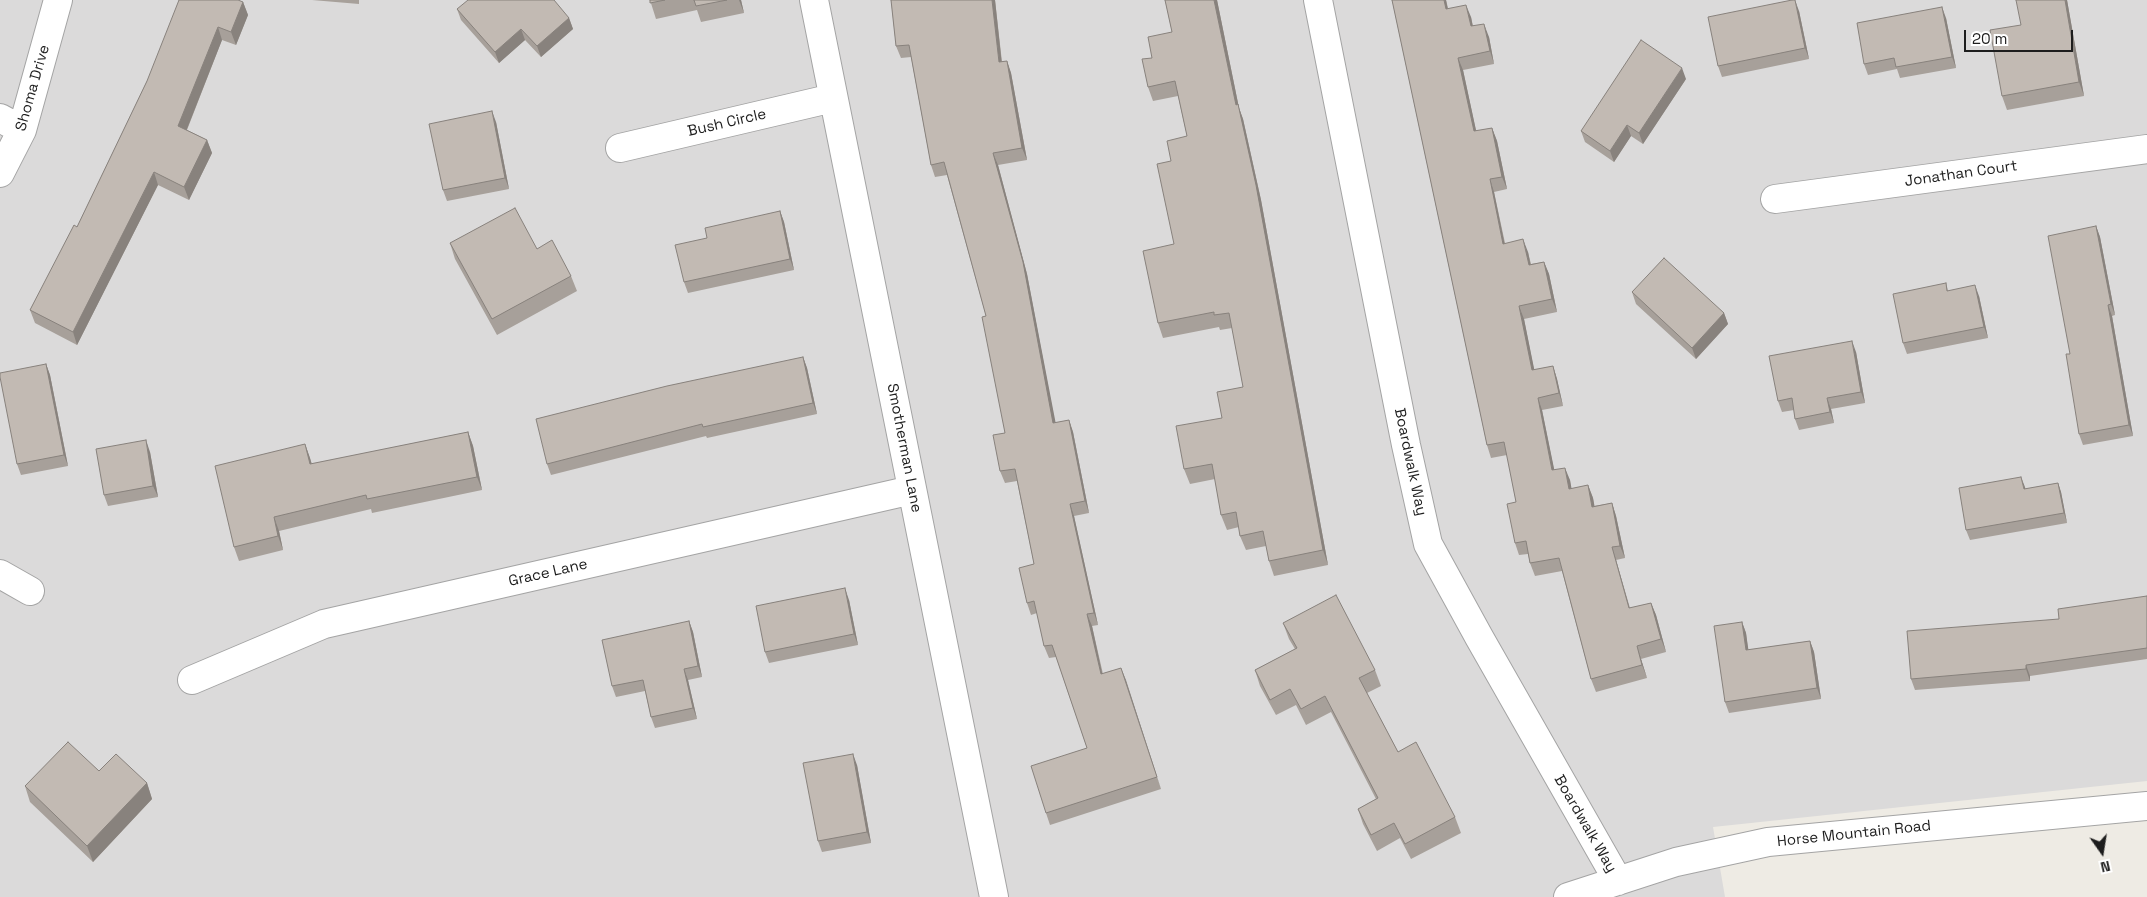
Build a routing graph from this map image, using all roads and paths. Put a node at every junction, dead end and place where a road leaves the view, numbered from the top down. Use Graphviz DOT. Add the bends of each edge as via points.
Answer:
graph roads {
  1 [pos="58,0"];
  2 [pos="814,0"];
  3 [pos="1318,0"];
  4 [pos="834,98"];
  5 [pos="11,124"];
  6 [pos="620,148"];
  7 [pos="2147,149"];
  8 [pos="0,172"];
  9 [pos="1775,199"];
  10 [pos="912,490"];
  11 [pos="0,574"];
  12 [pos="30,591"];
  13 [pos="192,680"];
  14 [pos="2147,806"];
  15 [pos="1618,881"];
  16 [pos="994,897"];
  17 [pos="1568,897"];
  1 -- 5 [label="street, Shoma Drive"];
  2 -- 4 [label="street, Smotherman Lane"];
  3 -- 15 [label="street, Boardwalk Way" via="1428,544"];
  4 -- 6 [label="street, Bush Circle"];
  4 -- 10 [label="street, Smotherman Lane"];
  5 -- 8 [label="street, Shoma Drive"];
  7 -- 9 [label="street, Jonathan Court"];
  10 -- 13 [label="street, Grace Lane" via="324,624"];
  10 -- 16 [label="street, Smotherman Lane"];
  11 -- 12 [label="street"];
  14 -- 15 [label="street, Horse Mountain Road" via="1768,842 1676,862"];
  15 -- 17 [label="street, Horse Mountain Road"];
}
